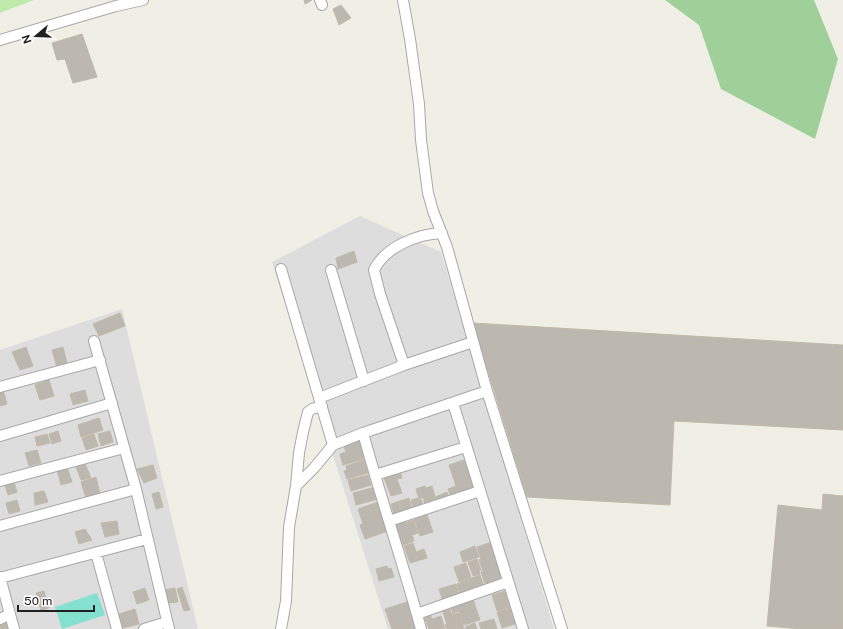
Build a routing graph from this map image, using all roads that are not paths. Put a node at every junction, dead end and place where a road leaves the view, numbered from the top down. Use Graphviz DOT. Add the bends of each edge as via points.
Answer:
graph roads {
  1 [pos="143,0"];
  2 [pos="403,0"];
  3 [pos="115,3"];
  4 [pos="0,40"];
  5 [pos="442,234"];
  6 [pos="281,269"];
  7 [pos="331,270"];
  8 [pos="94,341"];
  9 [pos="473,342"];
  10 [pos="100,360"];
  11 [pos="404,365"];
  12 [pos="364,381"];
  13 [pos="0,388"];
  14 [pos="487,391"];
  15 [pos="320,402"];
  16 [pos="453,403"];
  17 [pos="112,404"];
  18 [pos="364,433"];
  19 [pos="0,436"];
  20 [pos="333,445"];
  21 [pos="466,447"];
  22 [pos="124,448"];
  23 [pos="375,475"];
  24 [pos="0,481"];
  25 [pos="296,486"];
  26 [pos="136,489"];
  27 [pos="480,492"];
  28 [pos="389,521"];
  29 [pos="0,526"];
  30 [pos="147,539"];
  31 [pos="96,553"];
  32 [pos="0,577"];
  33 [pos="508,582"];
  34 [pos="10,614"];
  35 [pos="417,614"];
  36 [pos="0,619"];
  37 [pos="168,626"];
  38 [pos="14,629"];
  39 [pos="117,629"];
  40 [pos="144,629"];
  41 [pos="281,629"];
  42 [pos="421,629"];
  43 [pos="522,629"];
  44 [pos="562,629"];
  1 -- 3 [label="street"];
  2 -- 5 [label="street" via="419,104 425,177 433,211"];
  3 -- 4 [label="street"];
  5 -- 9 [label="street"];
  5 -- 11 [label="street" via="428,235 402,244 388,253 374,270"];
  6 -- 15 [label="street"];
  7 -- 12 [label="street"];
  8 -- 10 [label="street"];
  9 -- 11 [label="street"];
  9 -- 14 [label="street"];
  10 -- 13 [label="street"];
  10 -- 17 [label="street"];
  11 -- 12 [label="street"];
  12 -- 15 [label="street"];
  14 -- 16 [label="street"];
  14 -- 44 [label="street"];
  15 -- 20 [label="street"];
  15 -- 25 [label="street" via="307,415 299,453"];
  16 -- 18 [label="street"];
  16 -- 21 [label="street"];
  17 -- 19 [label="street"];
  17 -- 22 [label="street"];
  18 -- 20 [label="street"];
  18 -- 23 [label="street"];
  20 -- 25 [label="street"];
  21 -- 23 [label="street"];
  21 -- 27 [label="street"];
  22 -- 24 [label="street"];
  22 -- 26 [label="street"];
  23 -- 28 [label="street"];
  25 -- 41 [label="street" via="289,527 286,601"];
  26 -- 29 [label="street"];
  26 -- 30 [label="street"];
  27 -- 28 [label="street"];
  27 -- 33 [label="street"];
  28 -- 35 [label="street"];
  30 -- 31 [label="street"];
  30 -- 37 [label="street"];
  31 -- 32 [label="street"];
  31 -- 39 [label="street"];
  32 -- 34 [label="street"];
  33 -- 35 [label="street"];
  33 -- 43 [label="street"];
  34 -- 36 [label="street"];
  34 -- 38 [label="street"];
  35 -- 42 [label="street"];
  37 -- 40 [label="street"];
}
